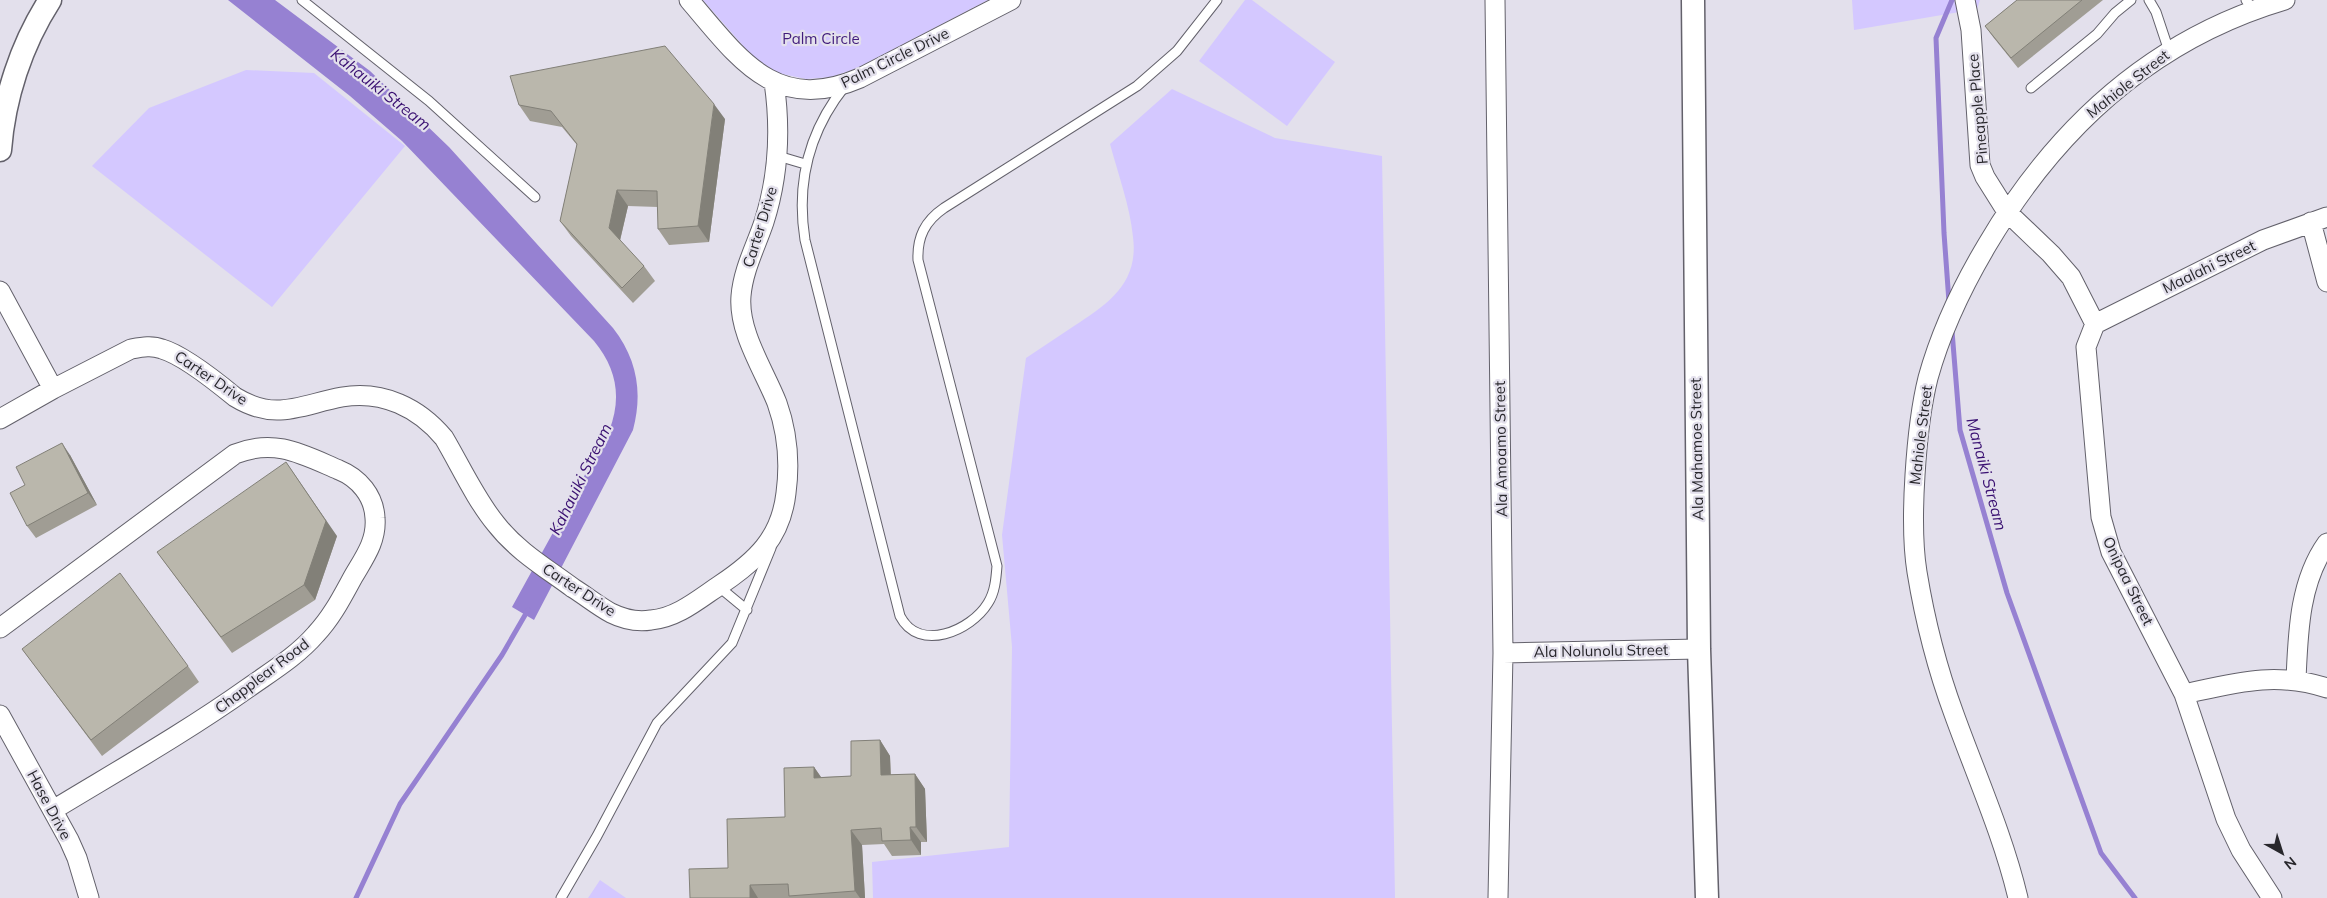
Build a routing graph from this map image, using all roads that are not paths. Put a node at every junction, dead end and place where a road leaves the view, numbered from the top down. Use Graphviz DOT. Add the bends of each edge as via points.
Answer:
graph roads {
  1 [pos="50,0"];
  2 [pos="302,0"];
  3 [pos="689,0"];
  4 [pos="1011,0"];
  5 [pos="1217,0"];
  6 [pos="1495,0"];
  7 [pos="1693,0"];
  8 [pos="2130,0"];
  9 [pos="2149,0"];
  10 [pos="2285,0"];
  11 [pos="2250,5"];
  12 [pos="1967,7"];
  13 [pos="2169,51"];
  14 [pos="774,82"];
  15 [pos="847,84"];
  16 [pos="2031,88"];
  17 [pos="0,150"];
  18 [pos="778,156"];
  19 [pos="806,164"];
  20 [pos="534,197"];
  21 [pos="2007,212"];
  22 [pos="2319,219"];
  23 [pos="2327,282"];
  24 [pos="0,291"];
  25 [pos="2094,324"];
  26 [pos="52,389"];
  27 [pos="0,419"];
  28 [pos="778,529"];
  29 [pos="2327,543"];
  30 [pos="718,586"];
  31 [pos="747,610"];
  32 [pos="0,628"];
  33 [pos="1699,649"];
  34 [pos="1503,653"];
  35 [pos="2296,680"];
  36 [pos="2327,688"];
  37 [pos="2184,694"];
  38 [pos="0,716"];
  39 [pos="54,810"];
  40 [pos="90,898"];
  41 [pos="561,898"];
  42 [pos="1498,898"];
  43 [pos="1707,898"];
  44 [pos="2018,898"];
  45 [pos="2272,898"];
  1 -- 17 [label="street" via="20,58 2,126"];
  2 -- 20 [label="lane" via="430,101"];
  3 -- 14 [label="street, Palm Circle Drive" via="746,65"];
  4 -- 15 [label="street, Palm Circle Drive"];
  5 -- 19 [label="lane" via="1177,51 1137,86 935,214 922,231 918,241 918,260 997,566 994,590 982,611 949,633 922,636 908,628 900,616 805,240 801,202"];
  6 -- 34 [label="street, Ala Amoamo Street"];
  7 -- 33 [label="street, Ala Mahamoe Street"];
  8 -- 16 [label="lane" via="2098,34"];
  9 -- 13 [label="lane"];
  10 -- 11 [label="street, Mahiole Street"];
  11 -- 13 [label="street, Mahiole Street"];
  12 -- 21 [label="street, Pineapple Place" via="1980,165"];
  13 -- 21 [label="street, Mahiole Street" via="2084,117 2057,145"];
  14 -- 15 [label="street, Palm Circle Drive" via="805,89"];
  14 -- 18 [label="street, Carter Drive"];
  15 -- 19 [label="lane" via="825,113 810,146"];
  18 -- 19 [label="lane"];
  18 -- 28 [label="street, Carter Drive" via="770,203 753,247 741,296 744,326 783,426 788,472 784,510"];
  21 -- 25 [label="street" via="2060,263"];
  21 -- 44 [label="street, Mahiole Street" via="1951,311 1928,379 1920,416 1914,531 1925,618 1938,666 2010,863"];
  22 -- 23 [label="street"];
  22 -- 25 [label="street, Maalahi Street" via="2263,240"];
  24 -- 26 [label="street"];
  25 -- 37 [label="street, Onipaa Street" via="2086,347 2105,535 2117,565"];
  26 -- 27 [label="street, Carter Drive"];
  26 -- 30 [label="street, Carter Drive" via="131,349 151,346 170,351 235,397 267,410 290,411 343,397 385,398 418,413 444,438 495,523 507,537 534,561 612,614 638,620 665,618"];
  28 -- 30 [label="street, Carter Drive" via="752,561"];
  28 -- 31 [label="lane"];
  29 -- 35 [label="street" via="2315,562 2306,587"];
  30 -- 31 [label="lane"];
  31 -- 41 [label="lane" via="732,643 657,723 598,836"];
  32 -- 39 [label="street, Chapplear Road" via="234,454 260,447 294,451 352,477 367,493 375,514 370,548 326,623 304,647 204,719"];
  33 -- 34 [label="street, Ala Nolunolu Street"];
  33 -- 43 [label="street, Ala Mahamoe Street"];
  34 -- 42 [label="street, Ala Amoamo Street"];
  35 -- 36 [label="street"];
  35 -- 37 [label="street" via="2250,680"];
  37 -- 45 [label="street, Onipaa Street" via="2226,819"];
  38 -- 39 [label="street, Hase Drive"];
  39 -- 40 [label="street, Hase Drive" via="77,858"];
}
